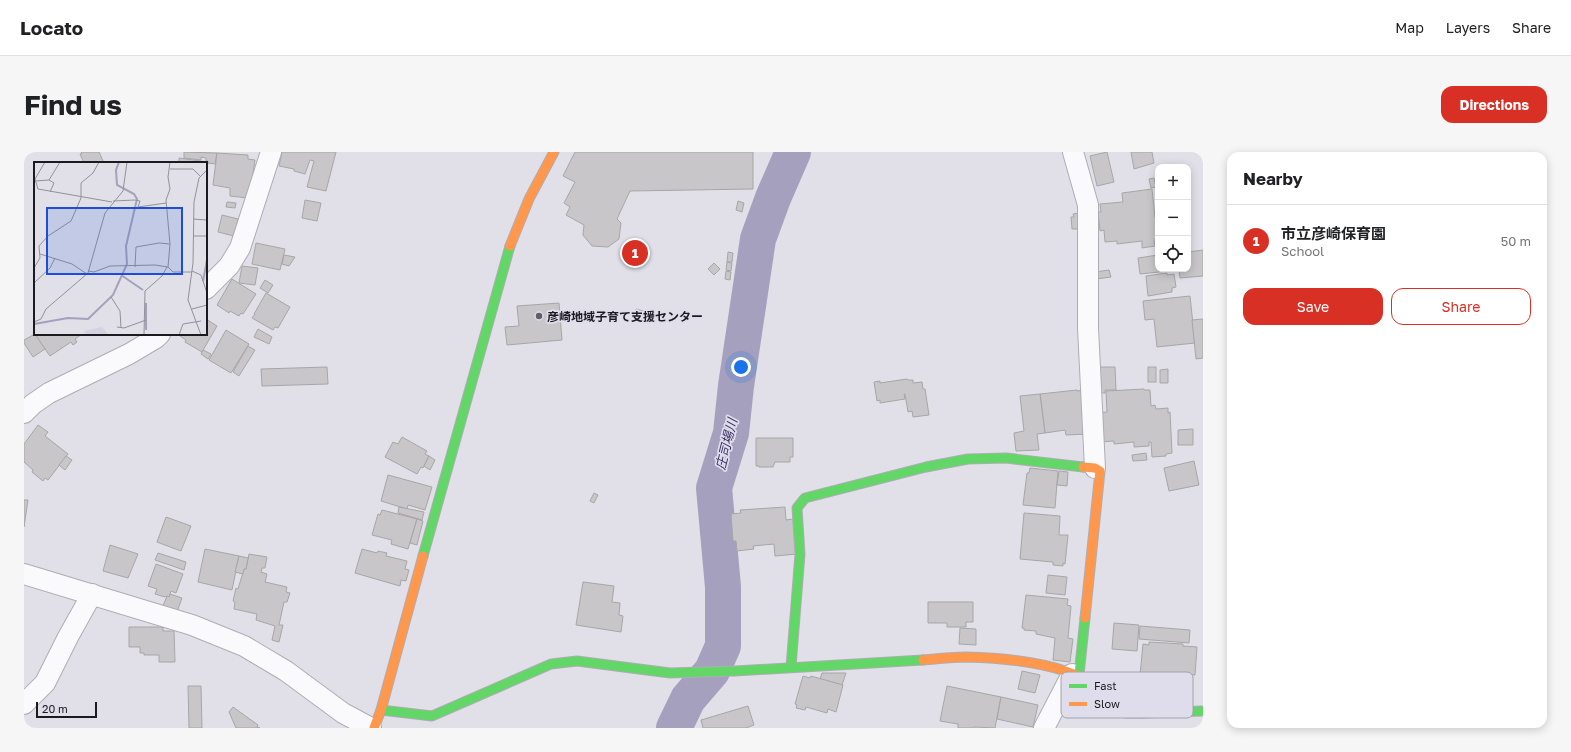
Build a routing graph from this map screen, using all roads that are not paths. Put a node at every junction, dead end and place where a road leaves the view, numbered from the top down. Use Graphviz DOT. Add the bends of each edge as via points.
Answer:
graph roads {
  1 [pos="271,152"];
  2 [pos="554,152"];
  3 [pos="1073,152"];
  4 [pos="207,288"];
  5 [pos="159,335"];
  6 [pos="24,413"];
  7 [pos="1095,468"];
  8 [pos="24,574"];
  9 [pos="92,594"];
  10 [pos="791,667"];
  11 [pos="1064,672"];
  12 [pos="1075,672"];
  13 [pos="1061,699"];
  14 [pos="24,704"];
  15 [pos="381,710"];
  16 [pos="1193,711"];
  17 [pos="1203,711"];
  18 [pos="371,728"];
  19 [pos="374,728"];
  20 [pos="1044,728"];
  1 -- 4 [label="street" via="240,248 229,266"];
  2 -- 15 [label="street" via="529,199 507,254"];
  3 -- 7 [label="street" via="1088,205 1088,328"];
  5 -- 6 [label="street" via="129,354 48,393"];
  7 -- 10 [label="street" via="1006,458 968,459 805,498 797,508 800,554"];
  7 -- 12 [label="street" via="1100,471"];
  8 -- 9 [label="street"];
  9 -- 14 [label="street" via="45,683"];
  9 -- 18 [label="street" via="192,625 244,646 286,671 343,713"];
  10 -- 11 [label="street" via="965,657 1006,660"];
  10 -- 15 [label="street" via="670,673 577,661 551,664 432,716"];
  13 -- 20 [label="street"];
  15 -- 19 [label="street"];
  16 -- 17 [label="street"];
}
